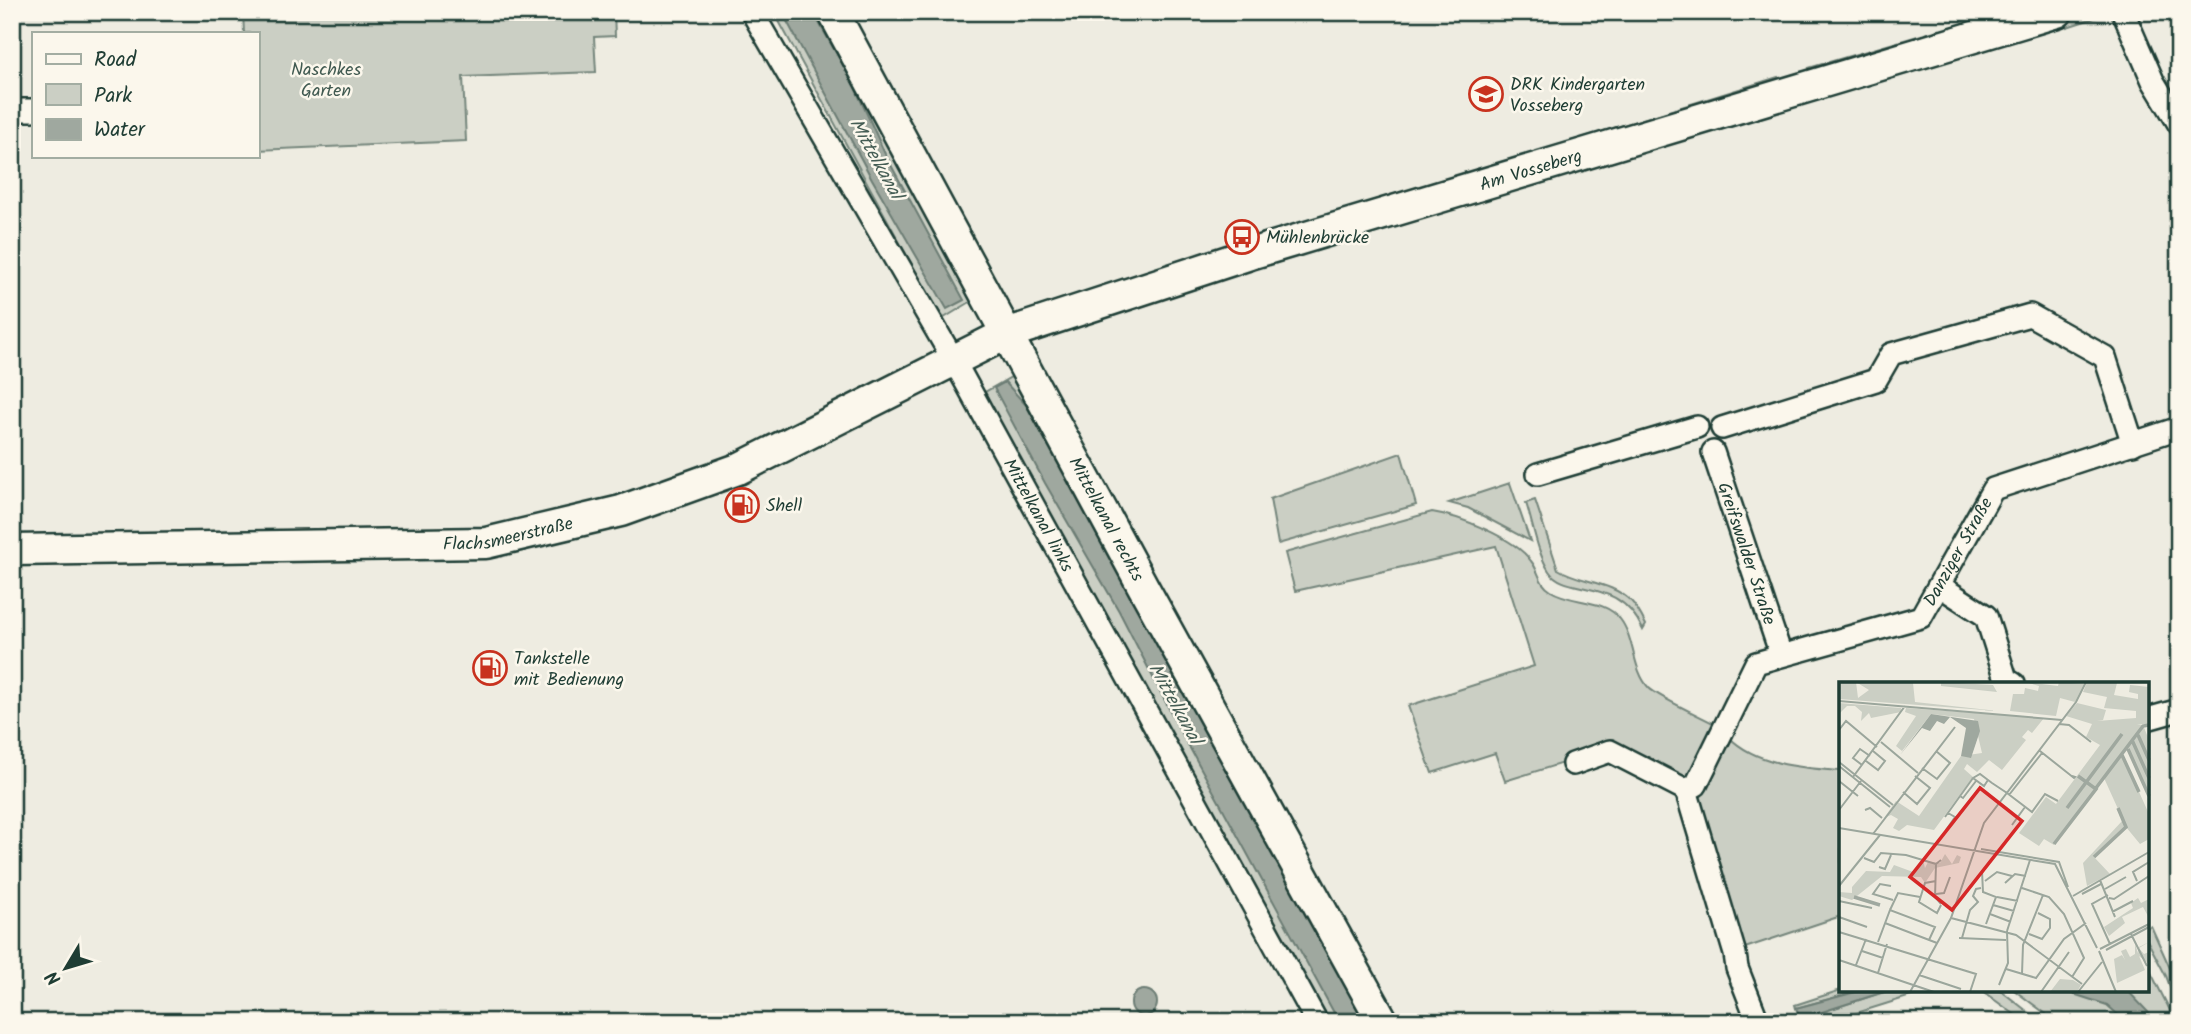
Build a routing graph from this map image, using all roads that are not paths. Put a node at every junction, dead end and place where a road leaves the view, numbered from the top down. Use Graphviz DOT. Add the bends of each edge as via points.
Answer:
graph roads {
  1 [pos="752,12"];
  2 [pos="833,12"];
  3 [pos="2057,12"];
  4 [pos="2123,12"];
  5 [pos="12,110"];
  6 [pos="32,110"];
  7 [pos="2179,124"];
  8 [pos="978,347"];
  9 [pos="1697,427"];
  10 [pos="1722,428"];
  11 [pos="2179,428"];
  12 [pos="2133,444"];
  13 [pos="1713,452"];
  14 [pos="1538,474"];
  15 [pos="12,550"];
  16 [pos="1940,586"];
  17 [pos="1782,655"];
  18 [pos="2011,682"];
  19 [pos="2179,710"];
  20 [pos="2149,718"];
  21 [pos="1573,764"];
  22 [pos="1686,790"];
  23 [pos="1317,1022"];
  24 [pos="1383,1022"];
  25 [pos="1758,1022"];
  1 -- 8 [label="street, Mittelkanal links"];
  2 -- 8 [label="street, Mittelkanal rechts"];
  3 -- 8 [label="street, Am Vosseberg" via="1250,254"];
  4 -- 7 [label="street" via="2153,81"];
  5 -- 6 [label="street"];
  8 -- 15 [label="street, Flachsmeerstraße" via="738,468 621,511 486,543"];
  8 -- 23 [label="street, Mittelkanal links"];
  8 -- 24 [label="street, Mittelkanal rechts" via="1146,592"];
  9 -- 10 [label="street" via="1708,421"];
  9 -- 13 [label="street, Greifswalder Straße" via="1694,442 1705,452"];
  9 -- 14 [label="street"];
  10 -- 12 [label="street" via="1876,380 1891,354 2030,315 2105,357"];
  10 -- 13 [label="street" via="1724,440"];
  11 -- 12 [label="street, Danziger Straße"];
  12 -- 16 [label="street, Danziger Straße" via="1993,489"];
  13 -- 17 [label="street, Greifswalder Straße"];
  16 -- 17 [label="street, Danziger Straße" via="1921,617"];
  16 -- 18 [label="street" via="1986,616"];
  17 -- 22 [label="street, Danziger Straße" via="1756,663 1696,785"];
  19 -- 20 [label="street"];
  21 -- 22 [label="street" via="1610,751"];
  22 -- 25 [label="street" via="1737,968"];
}
